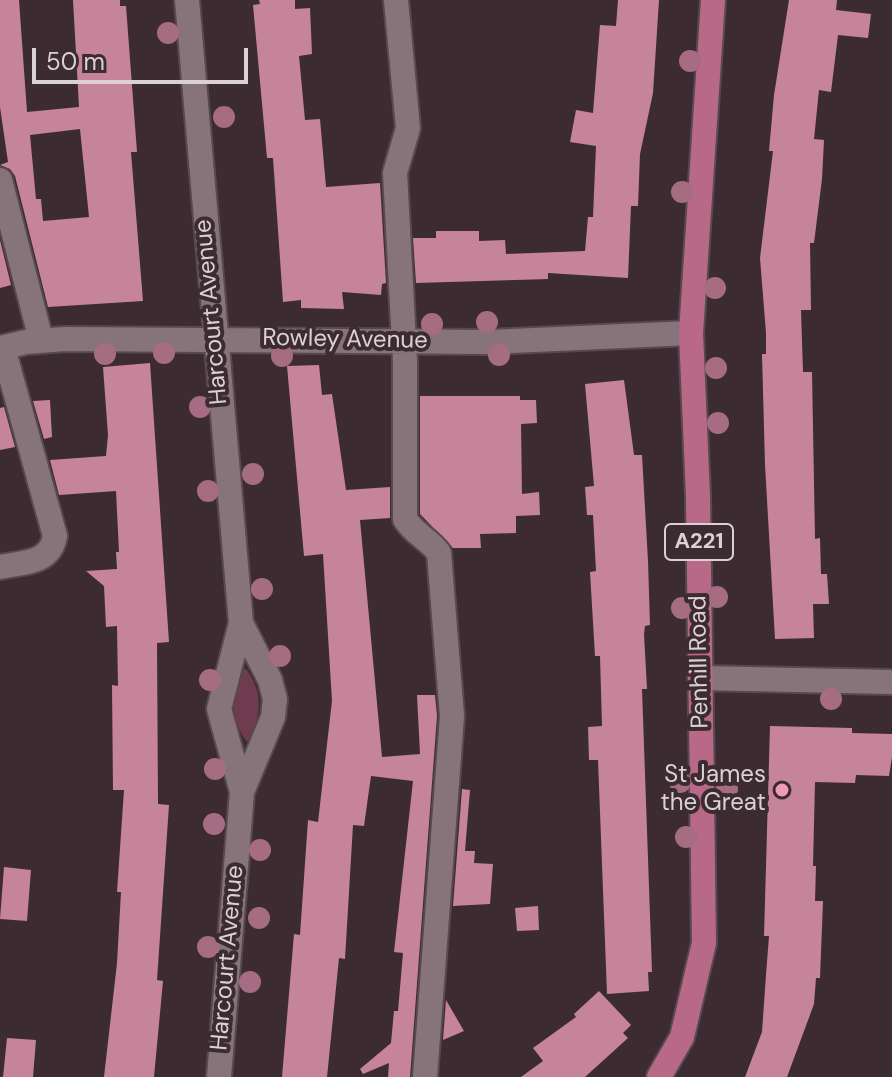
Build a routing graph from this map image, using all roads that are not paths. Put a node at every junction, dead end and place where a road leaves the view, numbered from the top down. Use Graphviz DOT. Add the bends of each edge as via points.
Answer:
graph roads {
  1 [pos="187,0"];
  2 [pos="396,0"];
  3 [pos="713,0"];
  4 [pos="0,180"];
  5 [pos="691,333"];
  6 [pos="41,340"];
  7 [pos="214,340"];
  8 [pos="401,341"];
  9 [pos="1,348"];
  10 [pos="0,567"];
  11 [pos="241,623"];
  12 [pos="700,678"];
  13 [pos="892,682"];
  14 [pos="242,792"];
  15 [pos="219,1077"];
  16 [pos="425,1077"];
  17 [pos="659,1077"];
  1 -- 7 [label="street, Harcourt Avenue"];
  2 -- 8 [label="street" via="408,128 395,173"];
  3 -- 5 [label="main road, Penhill Road / A221"];
  4 -- 6 [label="street"];
  5 -- 8 [label="street, Rowley Avenue"];
  5 -- 12 [label="main road, Penhill Road / A221"];
  6 -- 7 [label="street, Rowley Avenue"];
  6 -- 9 [label="street, Rowley Avenue"];
  7 -- 8 [label="street, Rowley Avenue"];
  7 -- 11 [label="street, Harcourt Avenue"];
  8 -- 16 [label="street" via="405,519 439,553 452,688"];
  9 -- 10 [label="street" via="55,536 43,558"];
  11 -- 14 [label="street, Harcourt Avenue" via="219,709"];
  11 -- 14 [label="street, Harcourt Avenue" via="275,699 273,717"];
  12 -- 13 [label="street"];
  12 -- 17 [label="main road, Penhill Road / A221" via="704,943 682,1037"];
  14 -- 15 [label="street, Harcourt Avenue"];
}
